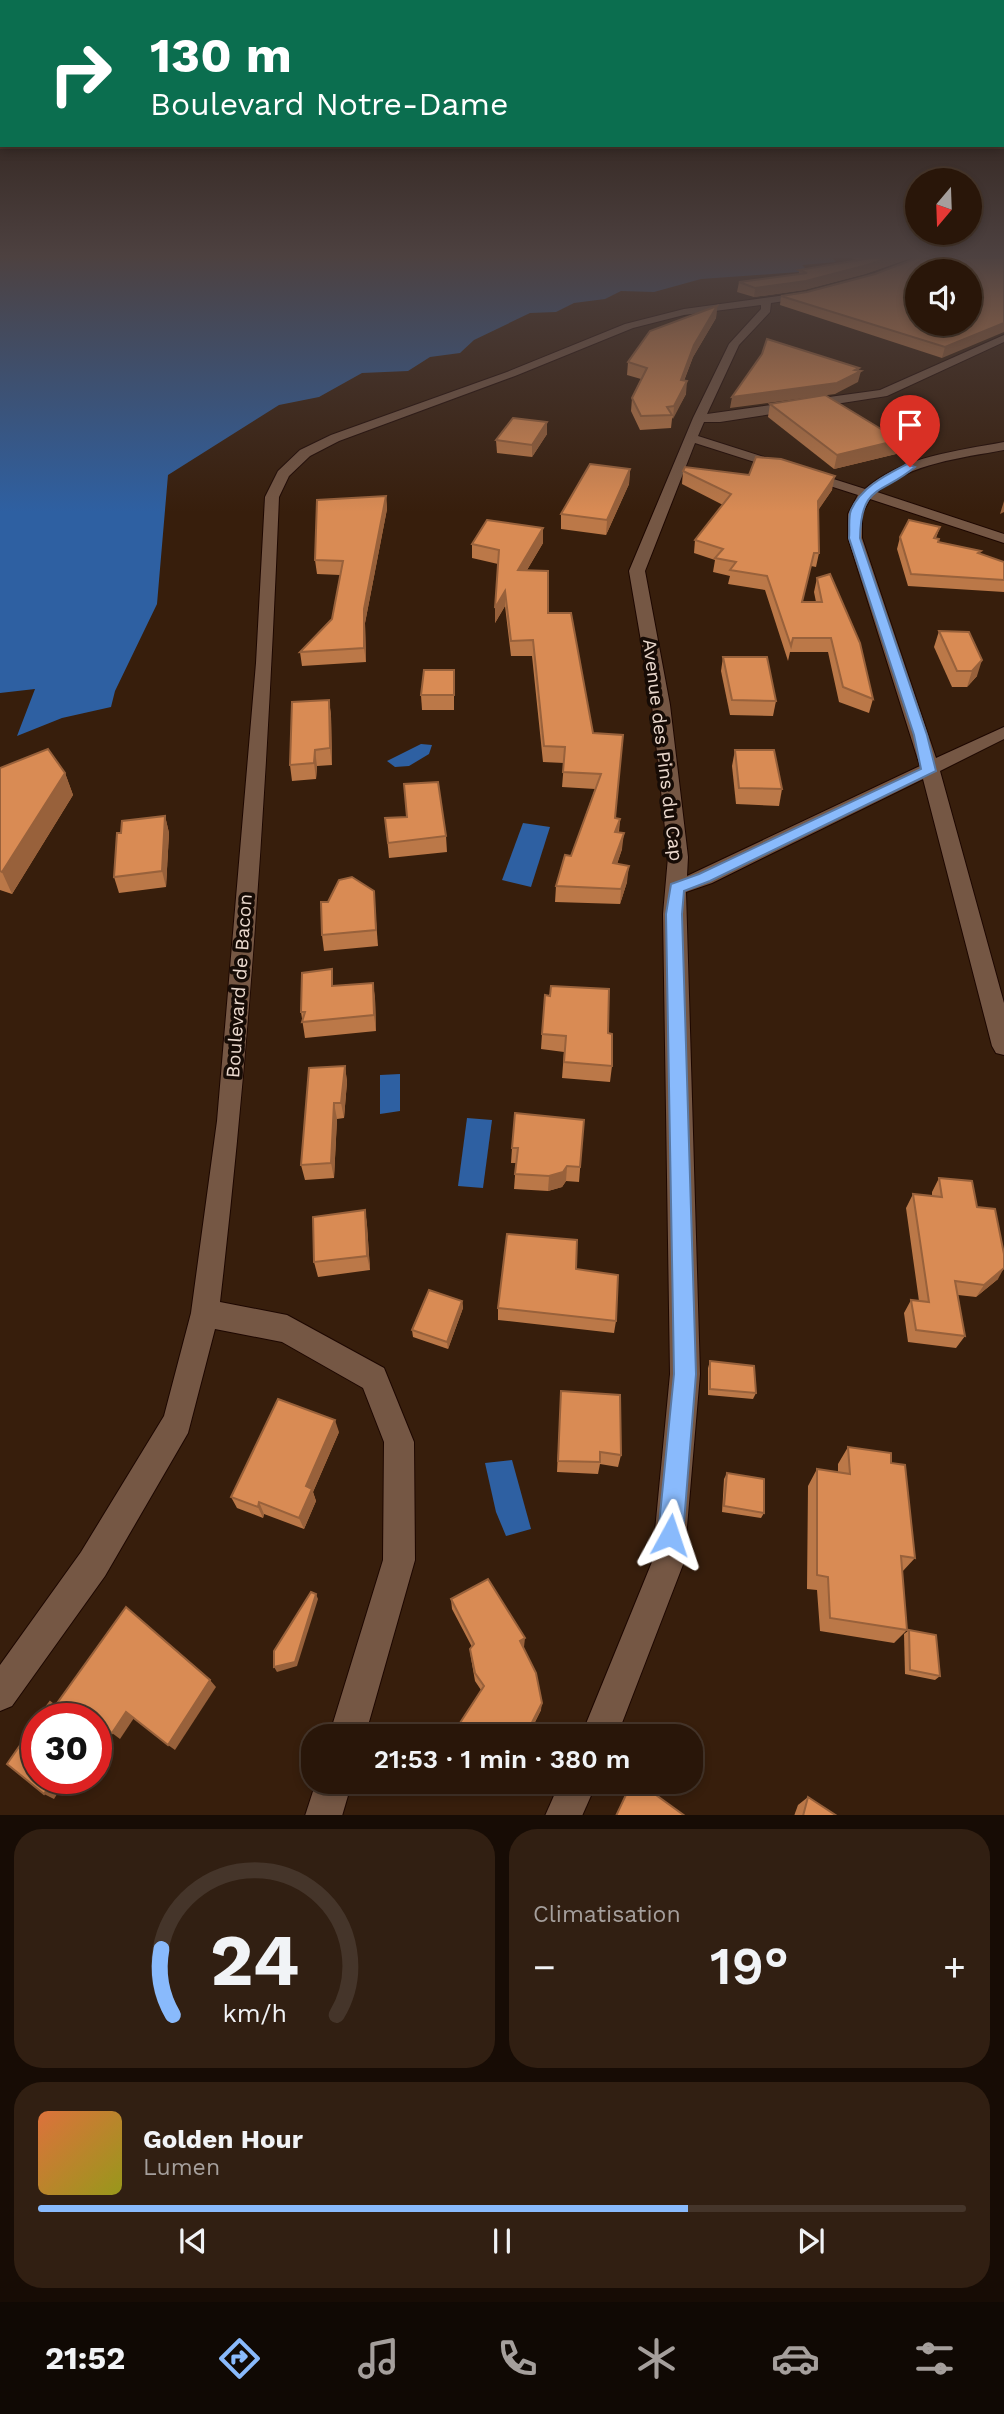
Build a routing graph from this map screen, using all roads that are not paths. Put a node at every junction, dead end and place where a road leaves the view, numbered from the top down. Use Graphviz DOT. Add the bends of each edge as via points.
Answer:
graph roads {
  1 [pos="588,343"];
  2 [pos="735,343"];
  3 [pos="994,343"];
  4 [pos="695,428"];
  5 [pos="1004,446"];
  6 [pos="867,494"];
  7 [pos="1004,539"];
  8 [pos="1004,732"];
  9 [pos="929,771"];
  10 [pos="677,887"];
  11 [pos="1004,1046"];
  12 [pos="205,1314"];
  13 [pos="0,1694"];
  14 [pos="351,1724"];
  15 [pos="604,1724"];
  16 [pos="330,1794"];
  17 [pos="573,1794"];
  18 [pos="323,1815"];
  19 [pos="563,1815"];
  1 -- 12 [label="street, Boulevard de Bacon" via="335,438 305,453 284,474 272,497 229,1121"];
  2 -- 4 [label="street, Avenue des Pins du Cap"];
  3 -- 4 [label="street" via="883,393 720,418"];
  4 -- 6 [label="street" via="710,442"];
  4 -- 10 [label="street, Avenue des Pins du Cap" via="637,571 661,705 678,857"];
  5 -- 6 [label="street" via="910,467"];
  6 -- 7 [label="street"];
  6 -- 9 [label="street" via="855,512 855,538"];
  8 -- 9 [label="street"];
  9 -- 10 [label="street"];
  9 -- 11 [label="street"];
  10 -- 15 [label="street, Avenue des Pins du Cap" via="685,1374 668,1562"];
  12 -- 13 [label="street, Boulevard de Bacon" via="177,1422 93,1564"];
  12 -- 14 [label="street" via="287,1329 373,1378 399,1442 400,1560"];
  16 -- 18 [label="street"];
  17 -- 19 [label="street"];
}
